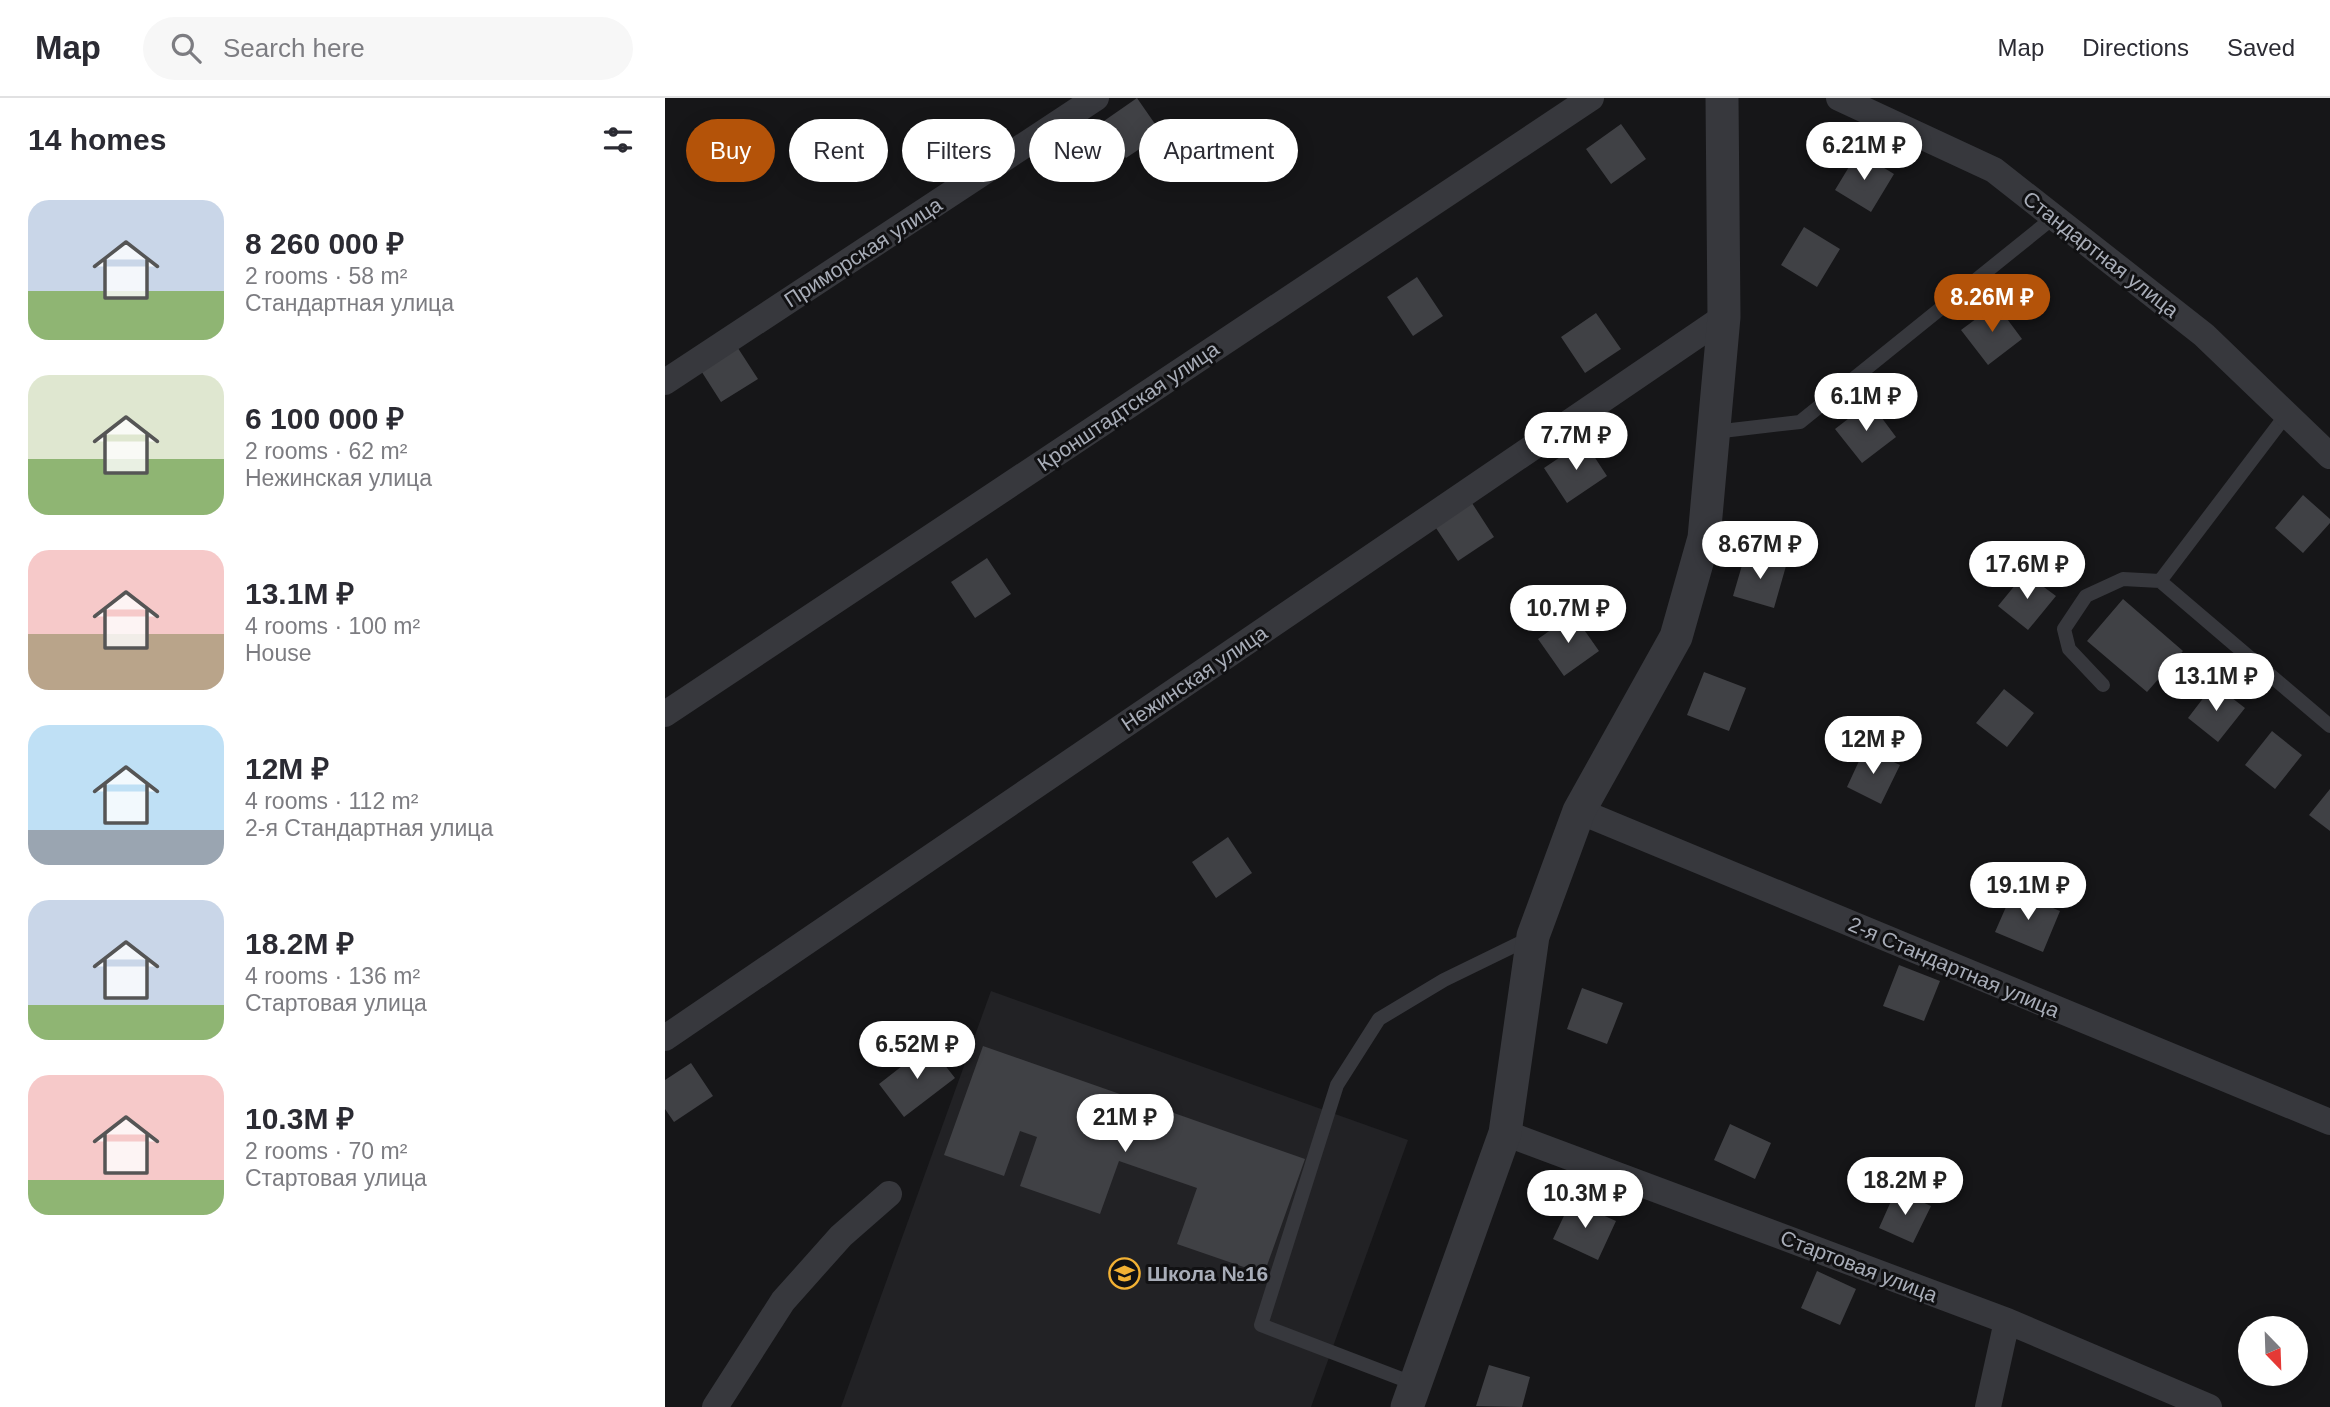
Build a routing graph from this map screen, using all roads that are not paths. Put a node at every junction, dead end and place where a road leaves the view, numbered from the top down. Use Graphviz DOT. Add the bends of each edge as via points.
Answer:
graph roads {
  1 [pos="1096,98"];
  2 [pos="1591,98"];
  3 [pos="1722,98"];
  4 [pos="1839,98"];
  5 [pos="2054,217"];
  6 [pos="1724,317"];
  7 [pos="665,382"];
  8 [pos="2286,415"];
  9 [pos="1714,432"];
  10 [pos="2330,456"];
  11 [pos="2160,581"];
  12 [pos="2103,685"];
  13 [pos="665,714"];
  14 [pos="2330,726"];
  15 [pos="1579,811"];
  16 [pos="1533,936"];
  17 [pos="665,1038"];
  18 [pos="2330,1122"];
  19 [pos="1505,1133"];
  20 [pos="889,1194"];
  21 [pos="2007,1321"];
  22 [pos="1411,1395"];
  23 [pos="715,1407"];
  24 [pos="1989,1407"];
  25 [pos="2209,1407"];
  1 -- 7 [label="street, Приморская улица"];
  2 -- 13 [label="street, Кронштадтская улица"];
  3 -- 6 [label="street"];
  4 -- 5 [label="street, Стандартная улица" via="1994,170"];
  5 -- 8 [label="street, Стандартная улица" via="2204,335"];
  5 -- 9 [label="lane" via="1800,422"];
  6 -- 9 [label="street"];
  6 -- 17 [label="street, Нежинская улица"];
  8 -- 10 [label="street, Стандартная улица"];
  8 -- 11 [label="lane"];
  9 -- 15 [label="street" via="1704,538 1676,637"];
  11 -- 12 [label="lane" via="2123,579 2086,596 2064,629 2069,649"];
  11 -- 14 [label="lane"];
  15 -- 16 [label="street"];
  15 -- 18 [label="street, 2-я Стандартная улица"];
  16 -- 19 [label="street"];
  16 -- 22 [label="lane" via="1379,1019 1337,1086 1261,1325"];
  19 -- 21 [label="street, Стартовая улица"];
  19 -- 22 [label="street"];
  20 -- 23 [label="street" via="841,1236 783,1301"];
  21 -- 24 [label="street"];
  21 -- 25 [label="street, Стартовая улица"];
}
